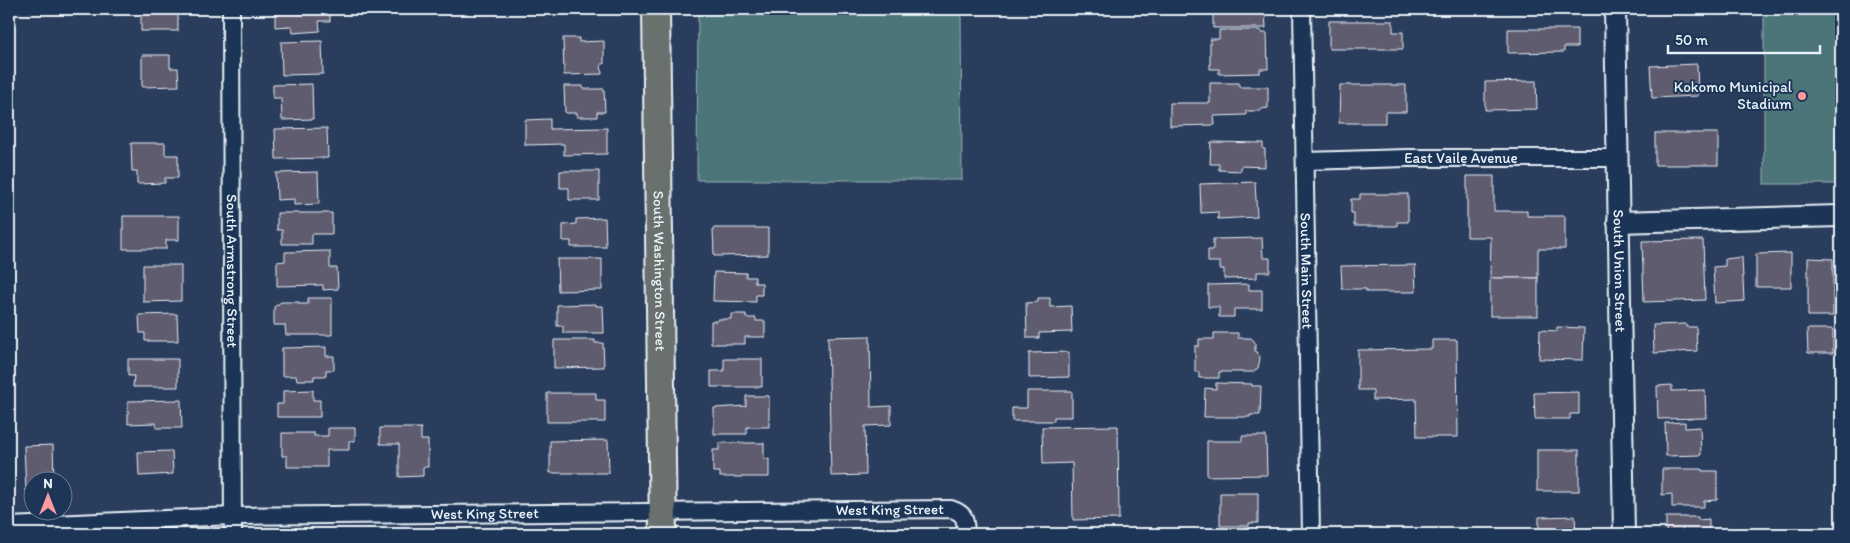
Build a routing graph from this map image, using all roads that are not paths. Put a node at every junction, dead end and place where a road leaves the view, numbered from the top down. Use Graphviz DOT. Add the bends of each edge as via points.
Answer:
graph roads {
  1 [pos="231,9"];
  2 [pos="656,9"];
  3 [pos="1302,9"];
  4 [pos="1615,9"];
  5 [pos="1617,158"];
  6 [pos="1305,161"];
  7 [pos="1841,216"];
  8 [pos="1618,222"];
  9 [pos="232,516"];
  10 [pos="662,523"];
  11 [pos="9,526"];
  12 [pos="233,534"];
  13 [pos="966,534"];
  14 [pos="1311,534"];
  15 [pos="1624,534"];
  1 -- 9 [label="street, South Armstrong Street"];
  2 -- 10 [label="main road, South Washington Street"];
  3 -- 6 [label="street, South Main Street"];
  4 -- 5 [label="street, South Union Street"];
  5 -- 6 [label="street, East Vaile Avenue"];
  5 -- 8 [label="street, South Union Street"];
  6 -- 14 [label="street, South Main Street"];
  7 -- 8 [label="street"];
  8 -- 15 [label="street, South Union Street"];
  9 -- 10 [label="street, West King Street"];
  9 -- 11 [label="street, West King Street"];
  9 -- 12 [label="street, South Armstrong Street"];
  10 -- 13 [label="street, West King Street" via="950,509 960,512 965,519"];
}
